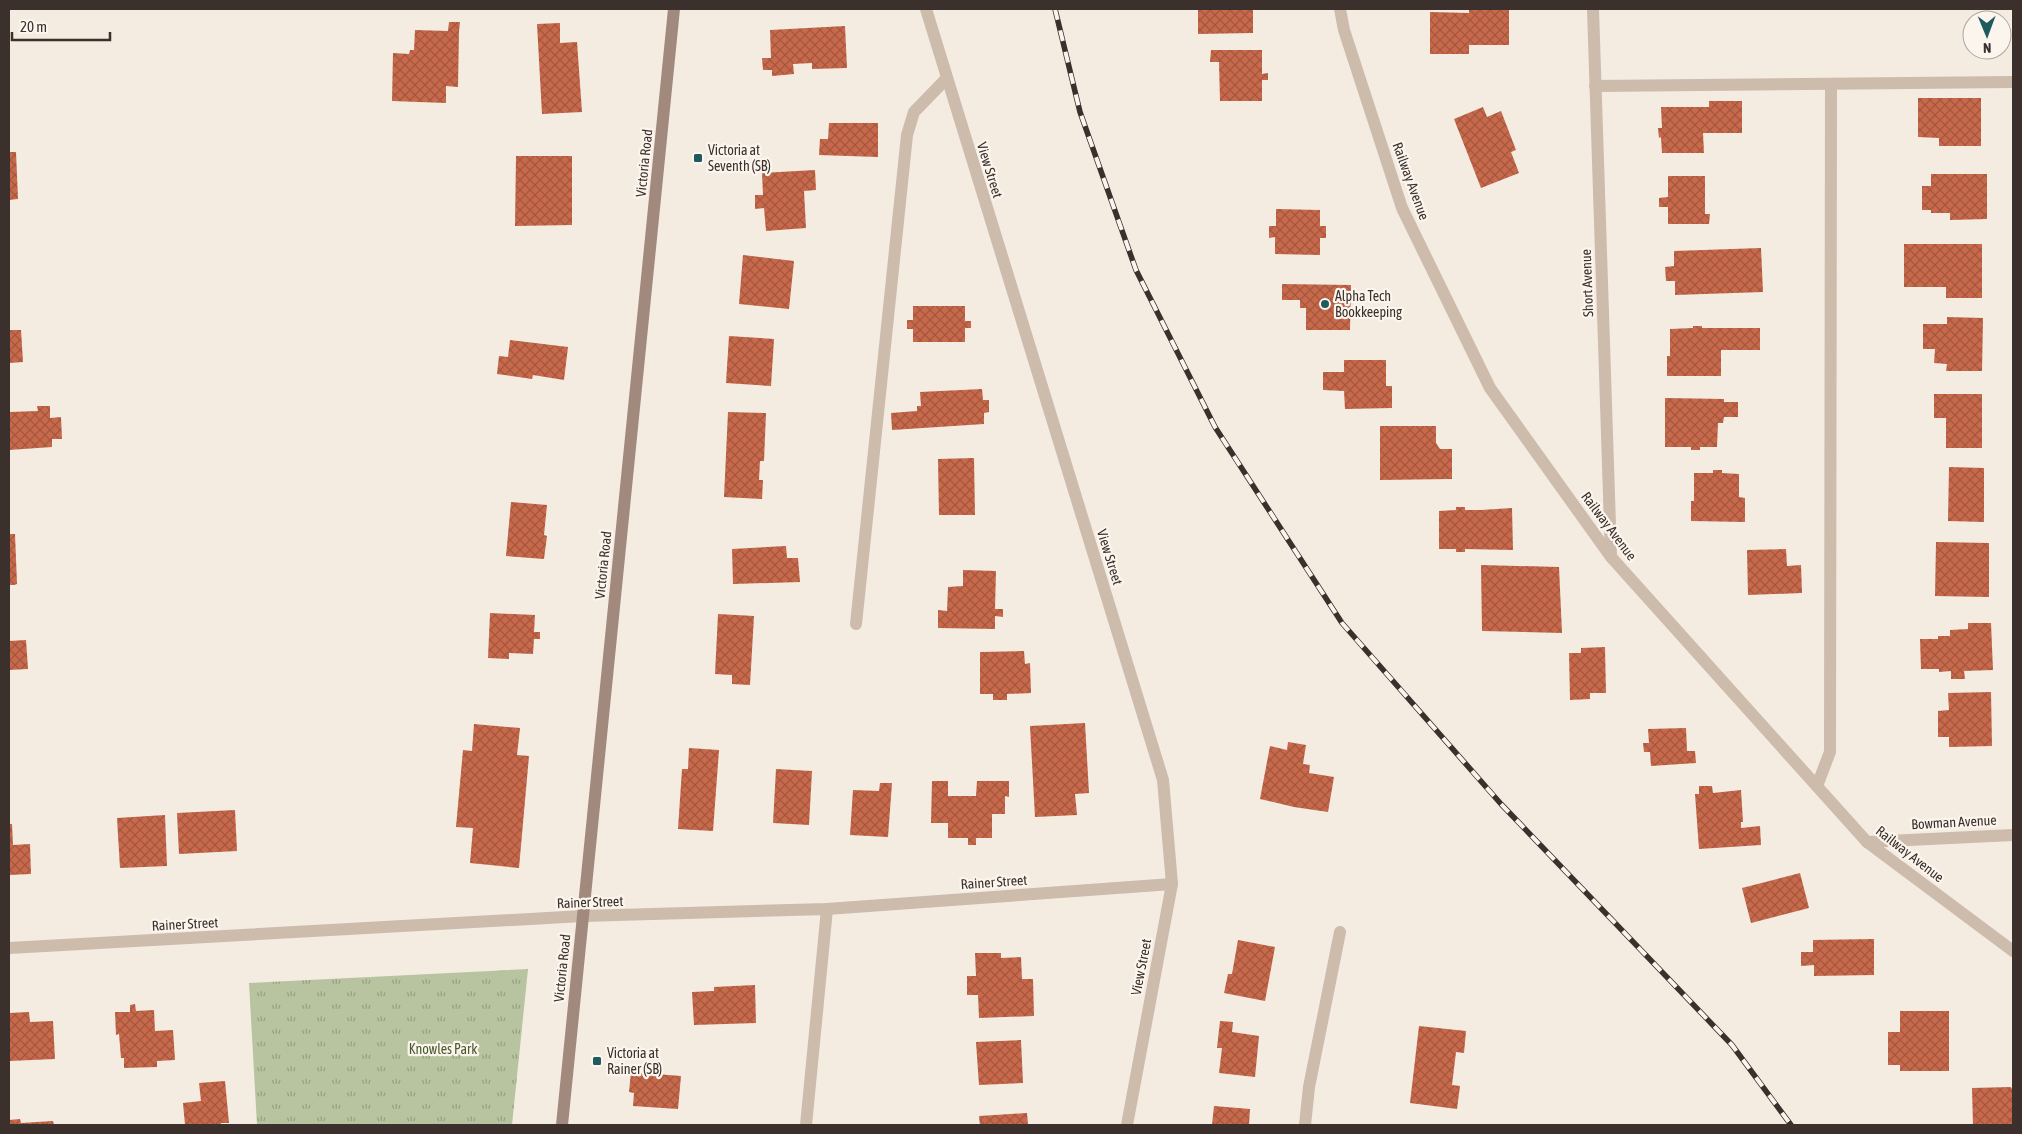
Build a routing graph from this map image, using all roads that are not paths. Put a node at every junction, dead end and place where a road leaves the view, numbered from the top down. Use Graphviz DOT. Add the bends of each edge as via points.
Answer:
graph roads {
  1 [pos="674,9"];
  2 [pos="926,9"];
  3 [pos="1340,9"];
  4 [pos="1593,9"];
  5 [pos="946,79"];
  6 [pos="2013,82"];
  7 [pos="1831,84"];
  8 [pos="1595,86"];
  9 [pos="1611,557"];
  10 [pos="856,624"];
  11 [pos="1817,786"];
  12 [pos="2013,835"];
  13 [pos="1867,842"];
  14 [pos="1172,884"];
  15 [pos="827,909"];
  16 [pos="582,916"];
  17 [pos="1340,932"];
  18 [pos="9,948"];
  19 [pos="2013,951"];
  20 [pos="562,1125"];
  21 [pos="806,1125"];
  22 [pos="1126,1125"];
  23 [pos="1305,1125"];
  1 -- 16 [label="street, Victoria Road"];
  2 -- 5 [label="street, View Street"];
  3 -- 9 [label="street, Railway Avenue" via="1402,208 1490,388"];
  4 -- 8 [label="street, Short Avenue"];
  5 -- 10 [label="street" via="914,112 907,135"];
  5 -- 14 [label="street, View Street" via="1162,780"];
  6 -- 7 [label="street"];
  7 -- 8 [label="street"];
  7 -- 11 [label="street" via="1830,752"];
  8 -- 9 [label="street, Short Avenue"];
  9 -- 11 [label="street, Railway Avenue"];
  11 -- 13 [label="street, Railway Avenue"];
  12 -- 13 [label="street, Bowman Avenue"];
  13 -- 19 [label="street, Railway Avenue"];
  14 -- 15 [label="street, Rainer Street"];
  14 -- 22 [label="street, View Street"];
  15 -- 16 [label="street, Rainer Street"];
  15 -- 21 [label="street"];
  16 -- 18 [label="street, Rainer Street"];
  16 -- 20 [label="street, Victoria Road"];
  17 -- 23 [label="street" via="1309,1087"];
}
